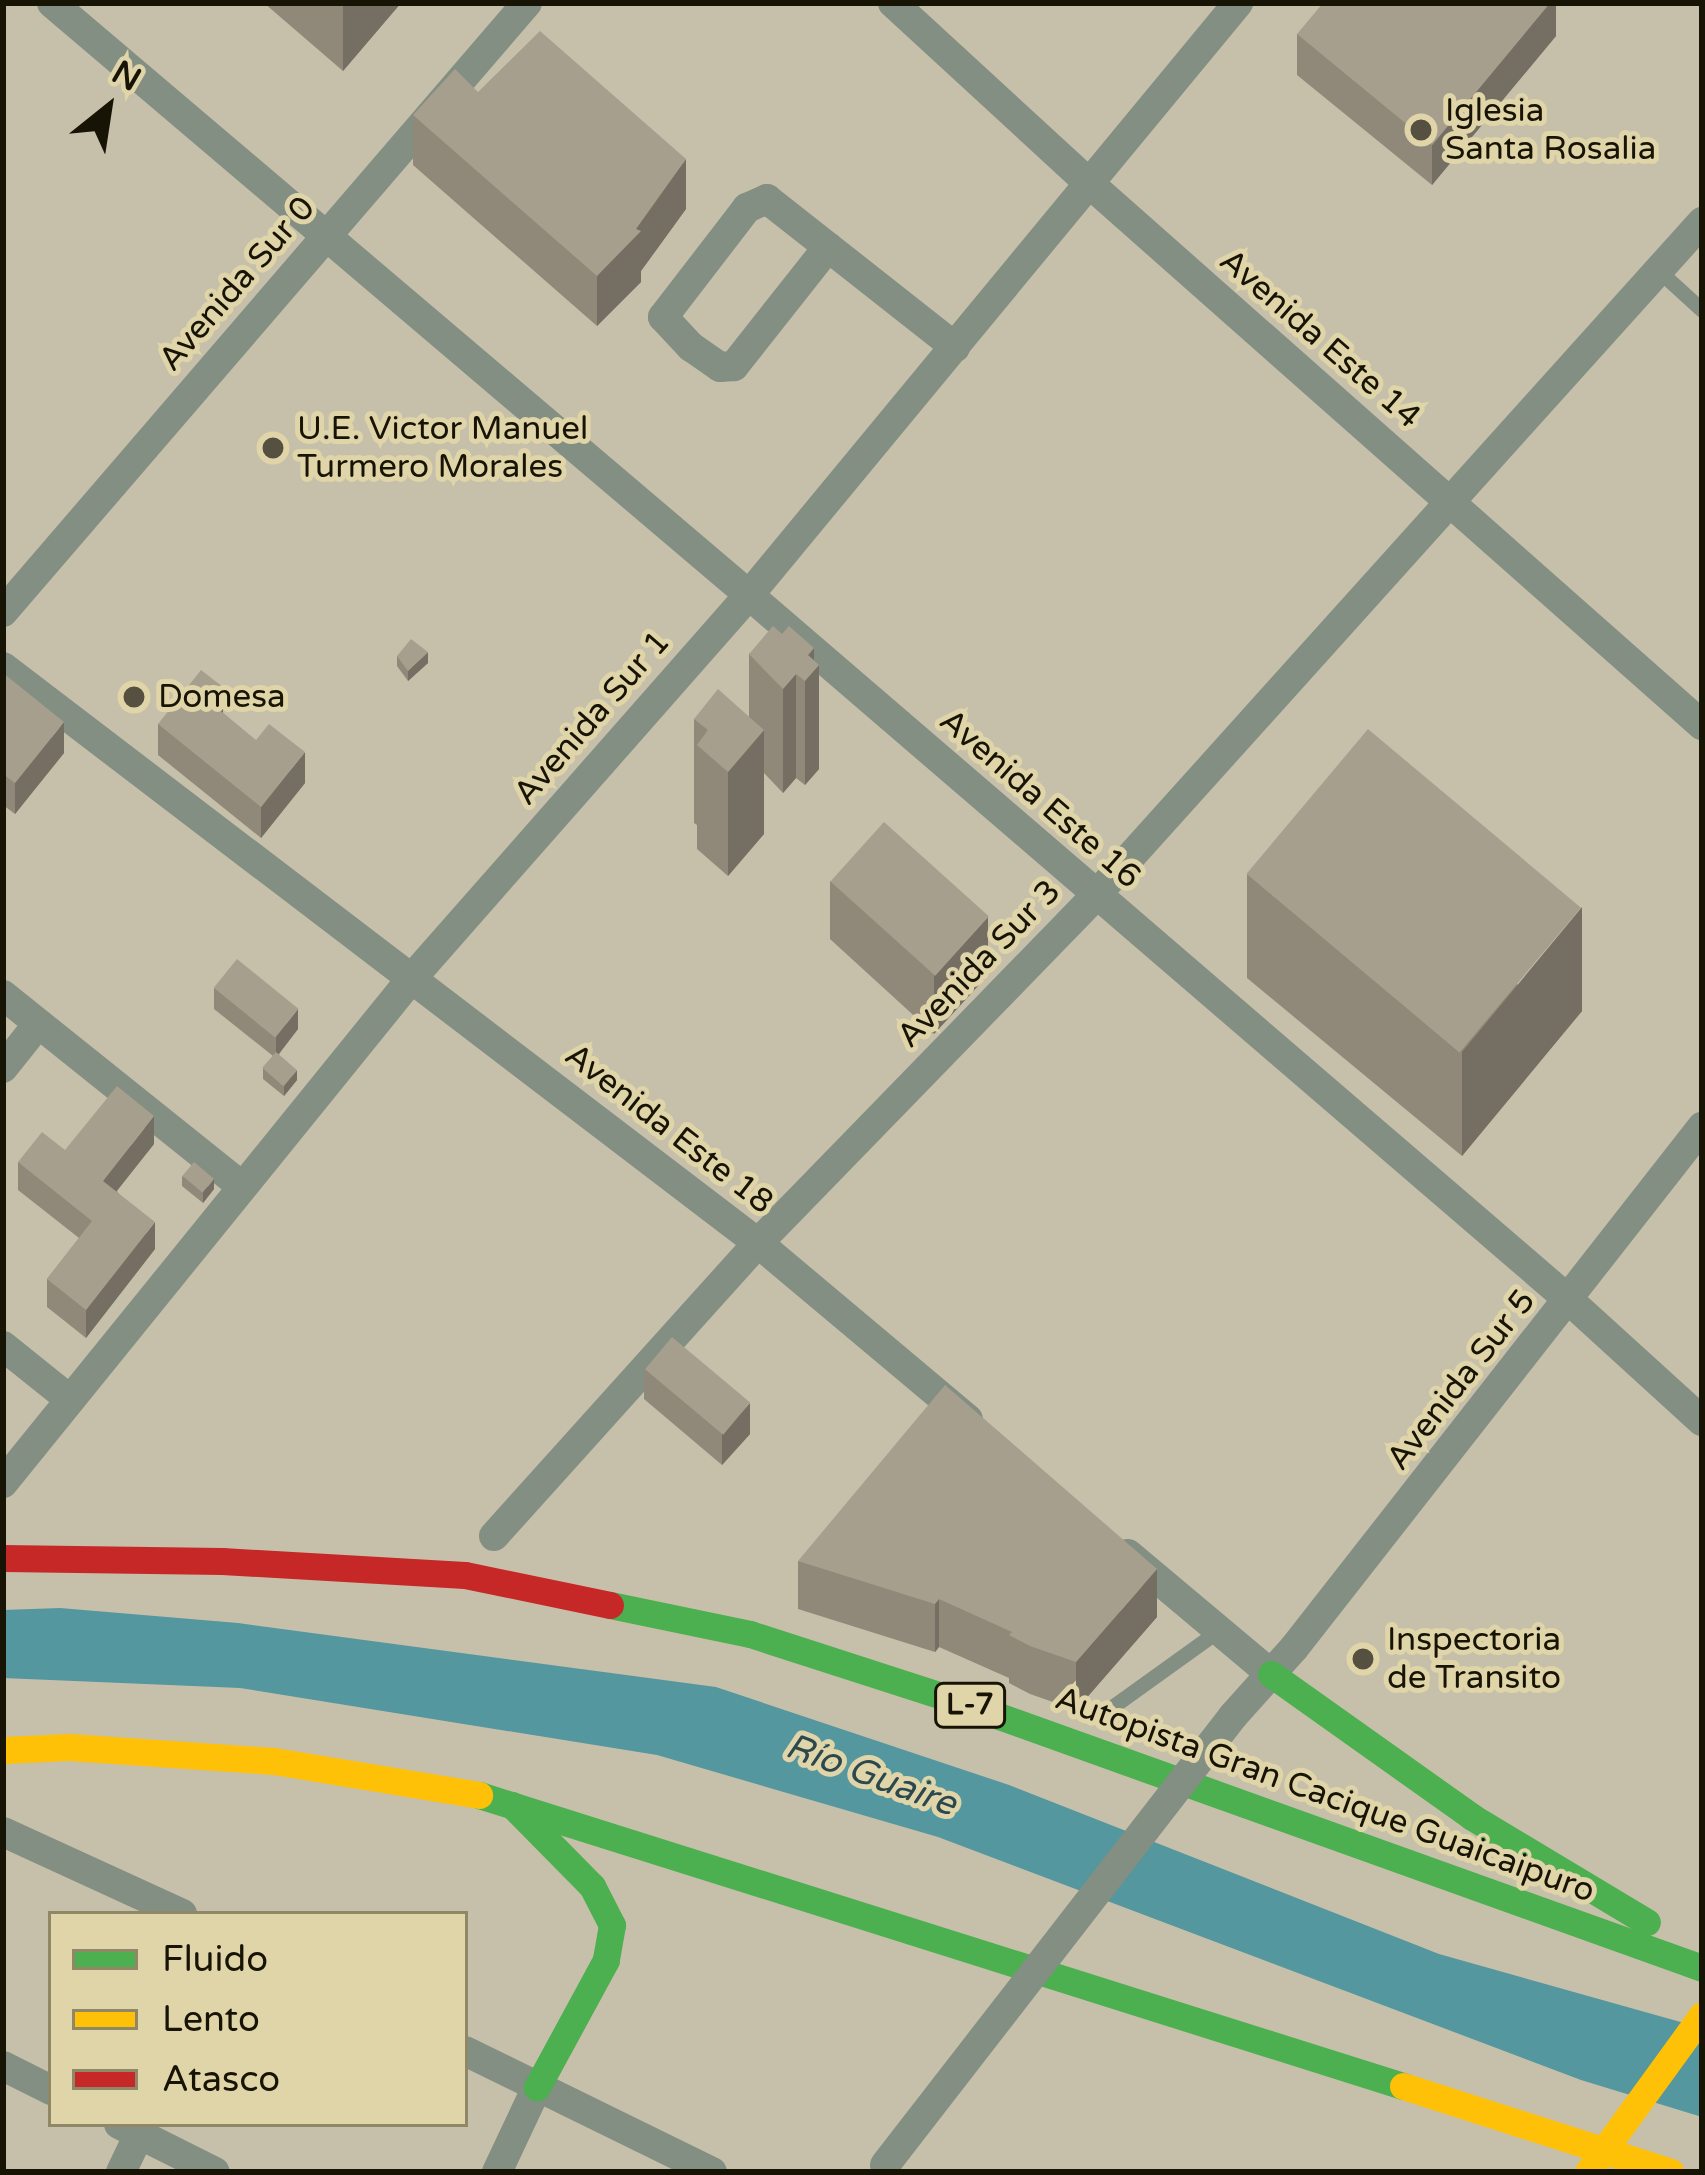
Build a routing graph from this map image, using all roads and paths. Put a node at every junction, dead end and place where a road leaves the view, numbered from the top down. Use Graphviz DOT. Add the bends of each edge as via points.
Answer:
graph roads {
  1 [pos="52,3"];
  2 [pos="527,3"];
  3 [pos="893,3"];
  4 [pos="1238,3"];
  5 [pos="1090,184"];
  6 [pos="1702,222"];
  7 [pos="327,235"];
  8 [pos="829,247"];
  9 [pos="1658,270"];
  10 [pos="1702,310"];
  11 [pos="955,347"];
  12 [pos="1448,500"];
  13 [pos="749,595"];
  14 [pos="3,613"];
  15 [pos="3,667"];
  16 [pos="1702,725"];
  17 [pos="1096,895"];
  18 [pos="412,978"];
  19 [pos="3,995"];
  20 [pos="38,1024"];
  21 [pos="3,1068"];
  22 [pos="1702,1127"];
  23 [pos="240,1185"];
  24 [pos="758,1243"];
  25 [pos="1570,1300"];
  26 [pos="3,1346"];
  27 [pos="68,1398"];
  28 [pos="1702,1421"];
  29 [pos="988,1437"];
  30 [pos="3,1483"];
  31 [pos="494,1536"];
  32 [pos="1112,1541"];
  33 [pos="3,1558"];
  34 [pos="1219,1630"];
  35 [pos="1270,1674"];
  36 [pos="1112,1707"];
  37 [pos="3,1750"];
  38 [pos="506,1799"];
  39 [pos="3,1832"];
  40 [pos="175,1911"];
  41 [pos="1699,1959"];
  42 [pos="1702,2015"];
  43 [pos="468,2052"];
  44 [pos="3,2066"];
  45 [pos="537,2086"];
  46 [pos="48,2088"];
  47 [pos="134,2127"];
  48 [pos="882,2168"];
  49 [pos="121,2172"];
  50 [pos="215,2172"];
  51 [pos="497,2172"];
  52 [pos="712,2172"];
  53 [pos="1588,2172"];
  54 [pos="1671,2172"];
  1 -- 7 [label="street, Avenida Este 16"];
  2 -- 7 [label="street, Avenida Sur 0"];
  3 -- 5 [label="street, Avenida Este 14"];
  4 -- 5 [label="street, Avenida Sur 1"];
  5 -- 11 [label="street, Avenida Sur 1"];
  5 -- 12 [label="street, Avenida Este 14"];
  6 -- 9 [label="street, Avenida Sur 3"];
  7 -- 13 [label="street, Avenida Este 16"];
  7 -- 14 [label="street, Avenida Sur 0"];
  8 -- 8 [label="street" via="758,200 663,317 691,347 721,367 734,366"];
  8 -- 11 [label="street"];
  9 -- 10 [label="lane"];
  9 -- 12 [label="street, Avenida Sur 3"];
  11 -- 13 [label="street, Avenida Sur 1"];
  12 -- 16 [label="street, Avenida Este 14"];
  12 -- 17 [label="street, Avenida Sur 3"];
  13 -- 17 [label="street, Avenida Este 16"];
  13 -- 18 [label="street, Avenida Sur 1"];
  15 -- 18 [label="street, Avenida Este 18"];
  17 -- 24 [label="street, Avenida Sur 3"];
  17 -- 25 [label="street, Avenida Este 16"];
  18 -- 23 [label="street, Avenida Sur 1"];
  18 -- 24 [label="street, Avenida Este 18"];
  19 -- 20 [label="street"];
  20 -- 21 [label="street"];
  20 -- 23 [label="street"];
  22 -- 25 [label="street, Avenida Sur 5"];
  23 -- 27 [label="street, Avenida Sur 1"];
  24 -- 29 [label="street, Avenida Este 18"];
  24 -- 31 [label="street, Avenida Sur 3"];
  25 -- 28 [label="street, Avenida Este 16"];
  25 -- 35 [label="street, Avenida Sur 5"];
  26 -- 27 [label="street"];
  27 -- 30 [label="street, Avenida Sur 1"];
  32 -- 34 [label="street"];
  33 -- 41 [label="main road, Autopista Gran Cacique Guaicaipuro / L-7" via="465,1575 750,1634"];
  34 -- 35 [label="street"];
  34 -- 36 [label="lane"];
  35 -- 41 [label="main road" via="1472,1817"];
  35 -- 48 [label="street, Avenida Sur 5, bridge"];
  37 -- 38 [label="main road" via="274,1761"];
  38 -- 45 [label="main road" via="592,1886 612,1925 606,1960"];
  38 -- 54 [label="main road"];
  39 -- 40 [label="street"];
  42 -- 53 [label="main road, bridge"];
  43 -- 45 [label="street"];
  44 -- 46 [label="street"];
  45 -- 51 [label="street"];
  45 -- 52 [label="street"];
  47 -- 49 [label="street"];
  47 -- 50 [label="street"];
}
